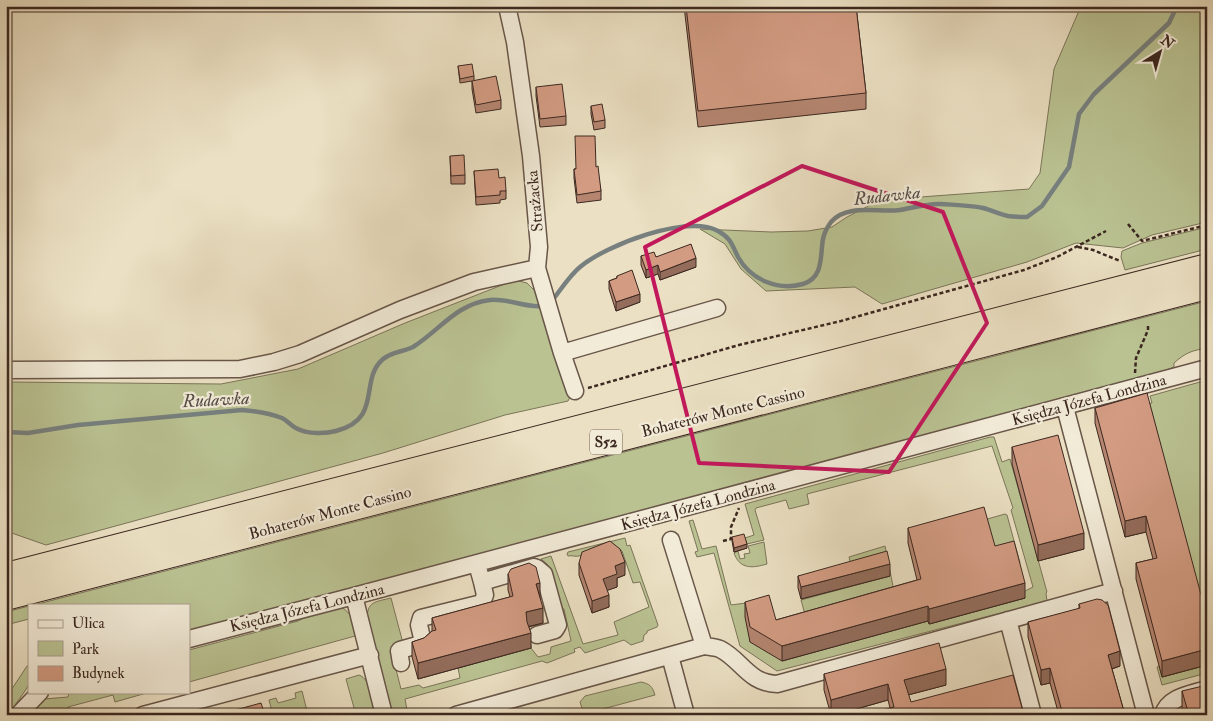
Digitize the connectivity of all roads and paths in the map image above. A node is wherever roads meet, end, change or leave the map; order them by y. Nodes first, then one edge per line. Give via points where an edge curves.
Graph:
1 (507, 6) edge
2 (1128, 224) dead end
3 (1207, 225) edge
4 (1106, 231) dead end
5 (1077, 246) junction
6 (1120, 261) dead end
7 (1207, 266) edge
8 (537, 268) junction
9 (1207, 287) edge
10 (716, 308) dead end
11 (1148, 325) dead end
12 (562, 353) junction
13 (1207, 368) edge
14 (6, 370) edge
15 (1139, 387) junction
16 (575, 391) joint
17 (1065, 407) junction
18 (671, 540) dead end
19 (477, 564) junction
20 (6, 575) edge
21 (482, 582) junction
22 (1114, 591) junction
23 (354, 596) junction
24 (6, 598) edge
25 (1008, 620) junction
26 (537, 635) dead end
27 (190, 639) edge
28 (704, 646) junction
29 (370, 655) junction
30 (670, 656) junction
31 (401, 662) dead end
32 (1207, 689) edge
33 (38, 694) edge
34 (18, 715) edge
35 (144, 715) edge
36 (384, 715) edge
37 (456, 715) edge
38 (686, 715) edge
39 (1033, 715) edge
40 (1146, 715) edge
41 (1163, 715) edge

1 - 8 street, Strażacka via 531,156 539,247
2 - 3 path via 1142,241
4 - 5 path
5 - 6 path
5 - 16 path via 1024,270
7 - 20 highway, Bohaterów Monte Cassino / S52
8 - 12 street, Strażacka
8 - 14 street via 474,282 300,354 240,369
9 - 24 highway, Bohaterów Monte Cassino / S52
10 - 12 street
11 - 15 path via 1134,366
12 - 16 street, Strażacka
13 - 15 street, Księdza Józefa Londzina
15 - 17 street, Księdza Józefa Londzina
17 - 19 street, Księdza Józefa Londzina
17 - 22 street
18 - 28 street
19 - 21 street
19 - 23 street, Księdza Józefa Londzina
21 - 26 street via 534,567 541,570 558,625 555,630
21 - 31 street via 485,595 482,602 421,618 419,625 423,642 400,650
22 - 25 street
22 - 40 street
23 - 27 street, Księdza Józefa Londzina
23 - 29 street
25 - 28 street via 777,684 757,680 728,654 718,648
25 - 39 street
28 - 30 street
29 - 35 street
29 - 36 street
30 - 37 street
30 - 38 street
32 - 41 street via 1171,701
33 - 34 street

